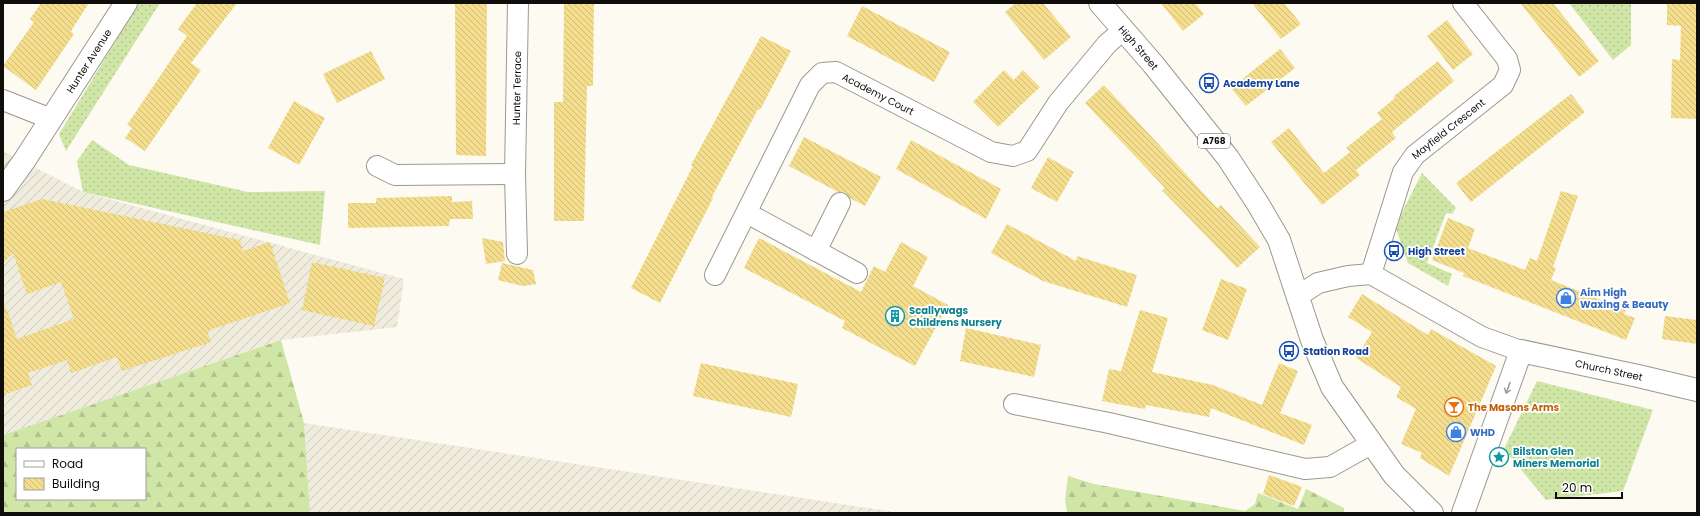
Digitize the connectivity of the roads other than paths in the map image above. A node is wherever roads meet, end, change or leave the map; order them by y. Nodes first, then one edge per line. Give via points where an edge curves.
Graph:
1 (126, 3) edge
2 (518, 3) edge
3 (1100, 3) edge
4 (1463, 3) edge
5 (1123, 30) junction
6 (3, 100) edge
7 (51, 119) junction
8 (377, 166) dead end
9 (515, 174) junction
10 (3, 190) edge
11 (840, 204) dead end
12 (746, 213) junction
13 (816, 251) junction
14 (517, 254) dead end
15 (857, 273) dead end
16 (1371, 274) junction
17 (716, 275) dead end
18 (1298, 296) junction
19 (1521, 351) junction
20 (1697, 390) edge
21 (1014, 404) dead end
22 (1371, 444) junction
23 (1432, 513) edge
24 (1463, 513) edge

1 - 7 main road, Hunter Avenue
2 - 9 street, Hunter Terrace
3 - 5 main road, High Street / A768
4 - 16 street, Mayfield Crescent via 1507,59 1510,70 1503,85 1415,155 1403,172
5 - 12 street, Academy Court via 1107,44 1058,103 1027,151 1012,156 991,152 836,72 822,73 810,85
5 - 18 main road, High Street / A768 via 1219,147 1250,191 1279,240
6 - 7 street
7 - 10 main road, Hunter Avenue
8 - 9 street via 395,175
9 - 14 street, Hunter Terrace
11 - 13 street
12 - 13 street
12 - 17 street, Academy Court
13 - 15 street
16 - 18 street via 1318,283
16 - 19 street via 1482,337
18 - 22 main road, High Street / A768 via 1312,340 1332,387
19 - 20 main road, Church Street
19 -> 24 main road
21 - 22 street via 1109,423 1305,469 1330,467
22 - 23 main road, High Street / A768 via 1394,475

